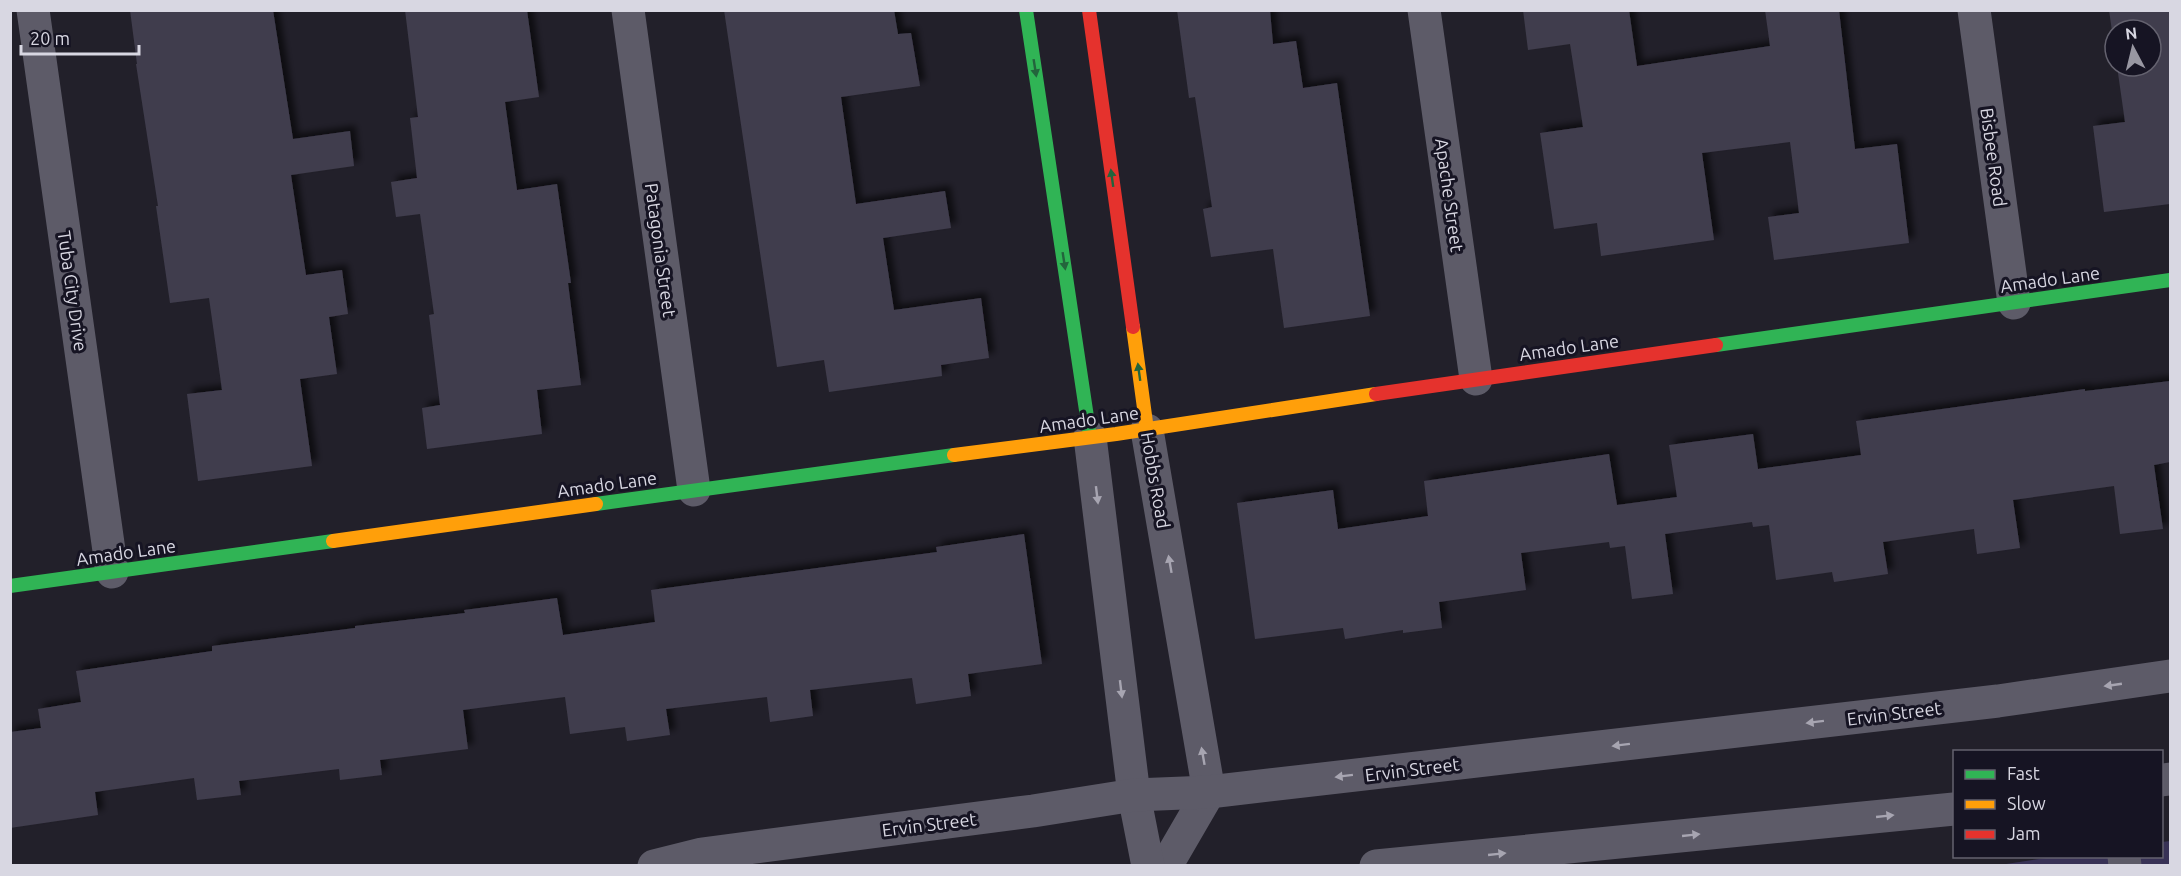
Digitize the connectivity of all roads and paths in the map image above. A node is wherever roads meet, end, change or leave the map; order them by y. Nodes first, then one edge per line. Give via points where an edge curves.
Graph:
1 (33, 10) edge
2 (628, 10) edge
3 (1026, 10) edge
4 (1089, 10) edge
5 (1424, 10) edge
6 (1974, 10) edge
7 (2170, 280) edge
8 (2014, 303) junction
9 (1476, 379) junction
10 (1147, 430) junction
11 (1090, 437) junction
12 (694, 490) junction
13 (112, 572) junction
14 (10, 586) edge
15 (2170, 676) edge
16 (1209, 792) junction
17 (1134, 795) junction
18 (1953, 809) edge
19 (654, 866) edge
20 (1148, 866) edge
21 (1166, 866) edge
22 (1376, 866) edge

1 - 13 street, Tuba City Drive
2 - 12 street, Patagonia Street
3 -> 11 street
10 -> 4 street, Hobbs Road
5 - 9 street, Apache Street
6 - 8 street, Bisbee Road
7 - 8 street, Amado Lane
8 - 9 street, Amado Lane
9 - 10 street, Amado Lane
10 - 11 street, Amado Lane
16 -> 10 street, Hobbs Road
11 - 12 street, Amado Lane
11 -> 17 street
12 - 13 street, Amado Lane
13 - 14 street, Amado Lane
15 -> 16 street, Ervin Street via 1998,701
16 - 17 street, Ervin Street
16 - 21 street
17 - 19 street, Ervin Street via 702,854
17 - 20 street
22 -> 18 street

